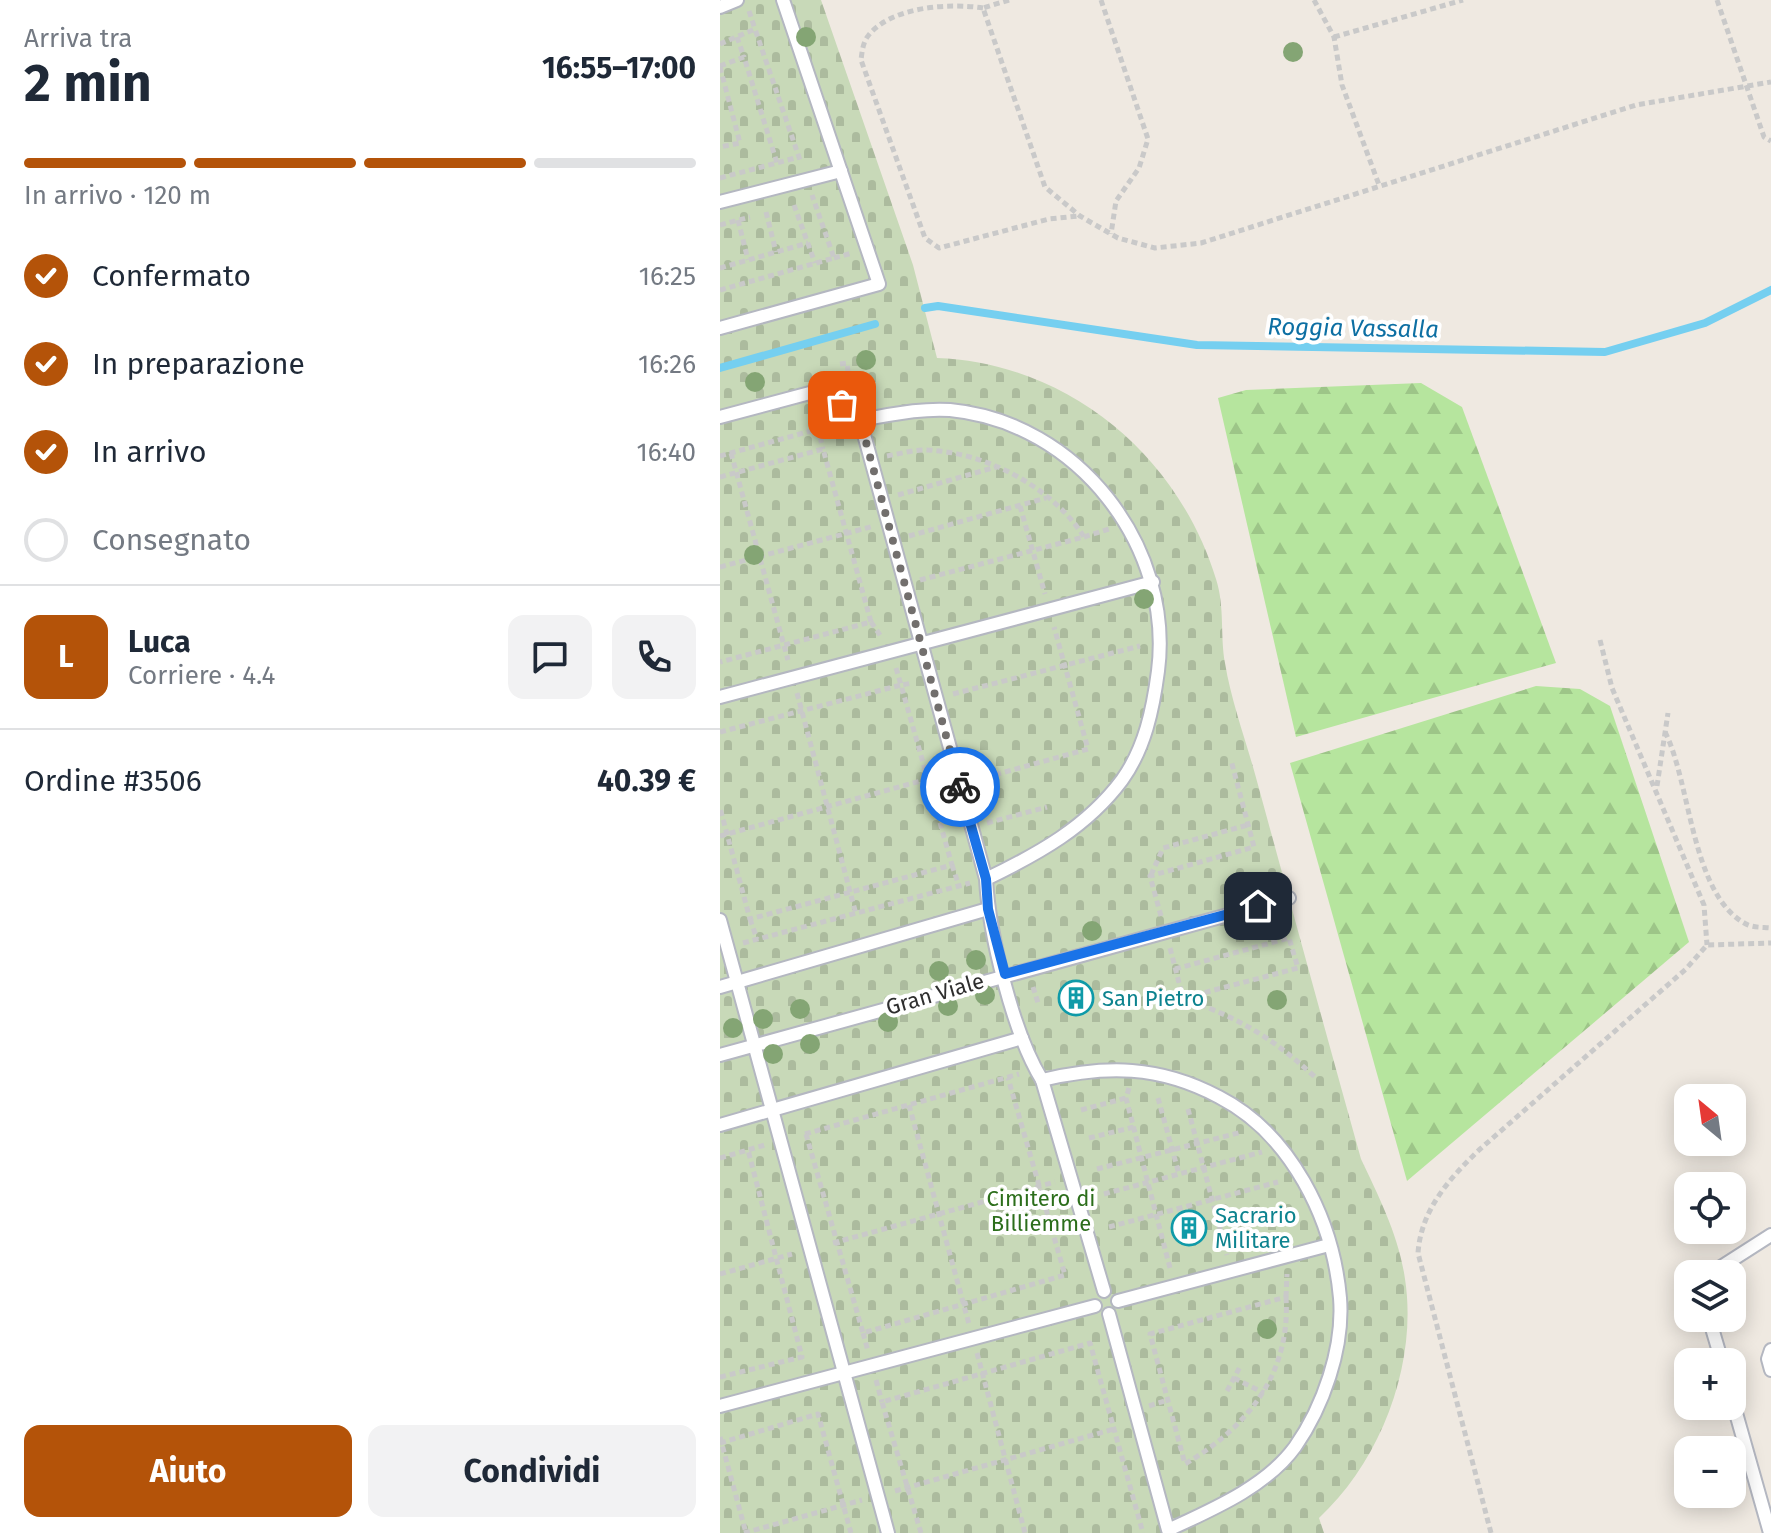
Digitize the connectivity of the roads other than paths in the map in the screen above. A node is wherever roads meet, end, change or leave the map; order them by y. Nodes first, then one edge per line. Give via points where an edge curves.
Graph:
1 (737, 0) edge
2 (783, 0) edge
3 (720, 7) edge
4 (841, 171) junction
5 (720, 202) edge
6 (720, 328) edge
7 (720, 417) edge
8 (860, 420) junction
9 (1153, 582) junction
10 (921, 642) junction
11 (720, 697) edge
12 (986, 879) junction
13 (1289, 898) dead end
14 (988, 909) junction
15 (720, 920) edge
16 (1005, 974) junction
17 (737, 983) junction
18 (720, 987) edge
19 (1022, 1038) junction
20 (754, 1046) junction
21 (720, 1055) edge
22 (1039, 1074) junction
23 (772, 1111) junction
24 (720, 1125) edge
25 (1771, 1235) edge
26 (1329, 1245) junction
27 (1732, 1260) edge
28 (1104, 1291) junction
29 (1118, 1301) junction
30 (1095, 1306) junction
31 (1109, 1314) junction
32 (1771, 1350) edge
33 (1771, 1370) edge
34 (844, 1373) junction
35 (720, 1406) edge
36 (1738, 1420) edge
37 (1164, 1532) edge
38 (888, 1533) edge
39 (1770, 1533) edge

1 - 3 lane
2 - 4 lane
4 - 5 lane
4 - 6 lane via 879,284
7 - 8 lane via 836,386 847,424
8 - 9 lane via 951,410 1036,437 1092,479 1116,506
8 - 10 lane
9 - 10 lane
9 - 12 lane via 1160,641 1153,707 1136,756 1100,805 1061,840
10 - 11 lane
10 - 12 lane
12 - 14 lane
13 - 16 lane, Gran Viale
14 - 16 lane
14 - 17 lane
15 - 17 lane
16 - 19 lane
16 - 20 lane, Gran Viale
17 - 18 lane
17 - 20 lane
19 - 22 lane
19 - 23 lane
20 - 21 lane, Gran Viale
20 - 23 lane
22 - 26 lane via 1133,1071 1185,1082 1221,1098 1291,1160 1315,1201
22 - 28 lane
23 - 24 lane
23 - 34 lane
25 - 27 lane
26 - 29 lane
26 - 37 lane via 1340,1299 1337,1349 1318,1407 1293,1449 1257,1481
28 - 29 lane
28 - 30 lane via 1095,1298
29 - 31 lane
30 - 31 lane via 1099,1313
30 - 34 lane
31 - 37 lane
32 - 33 lane
34 - 35 lane
34 - 38 lane
36 - 39 lane

